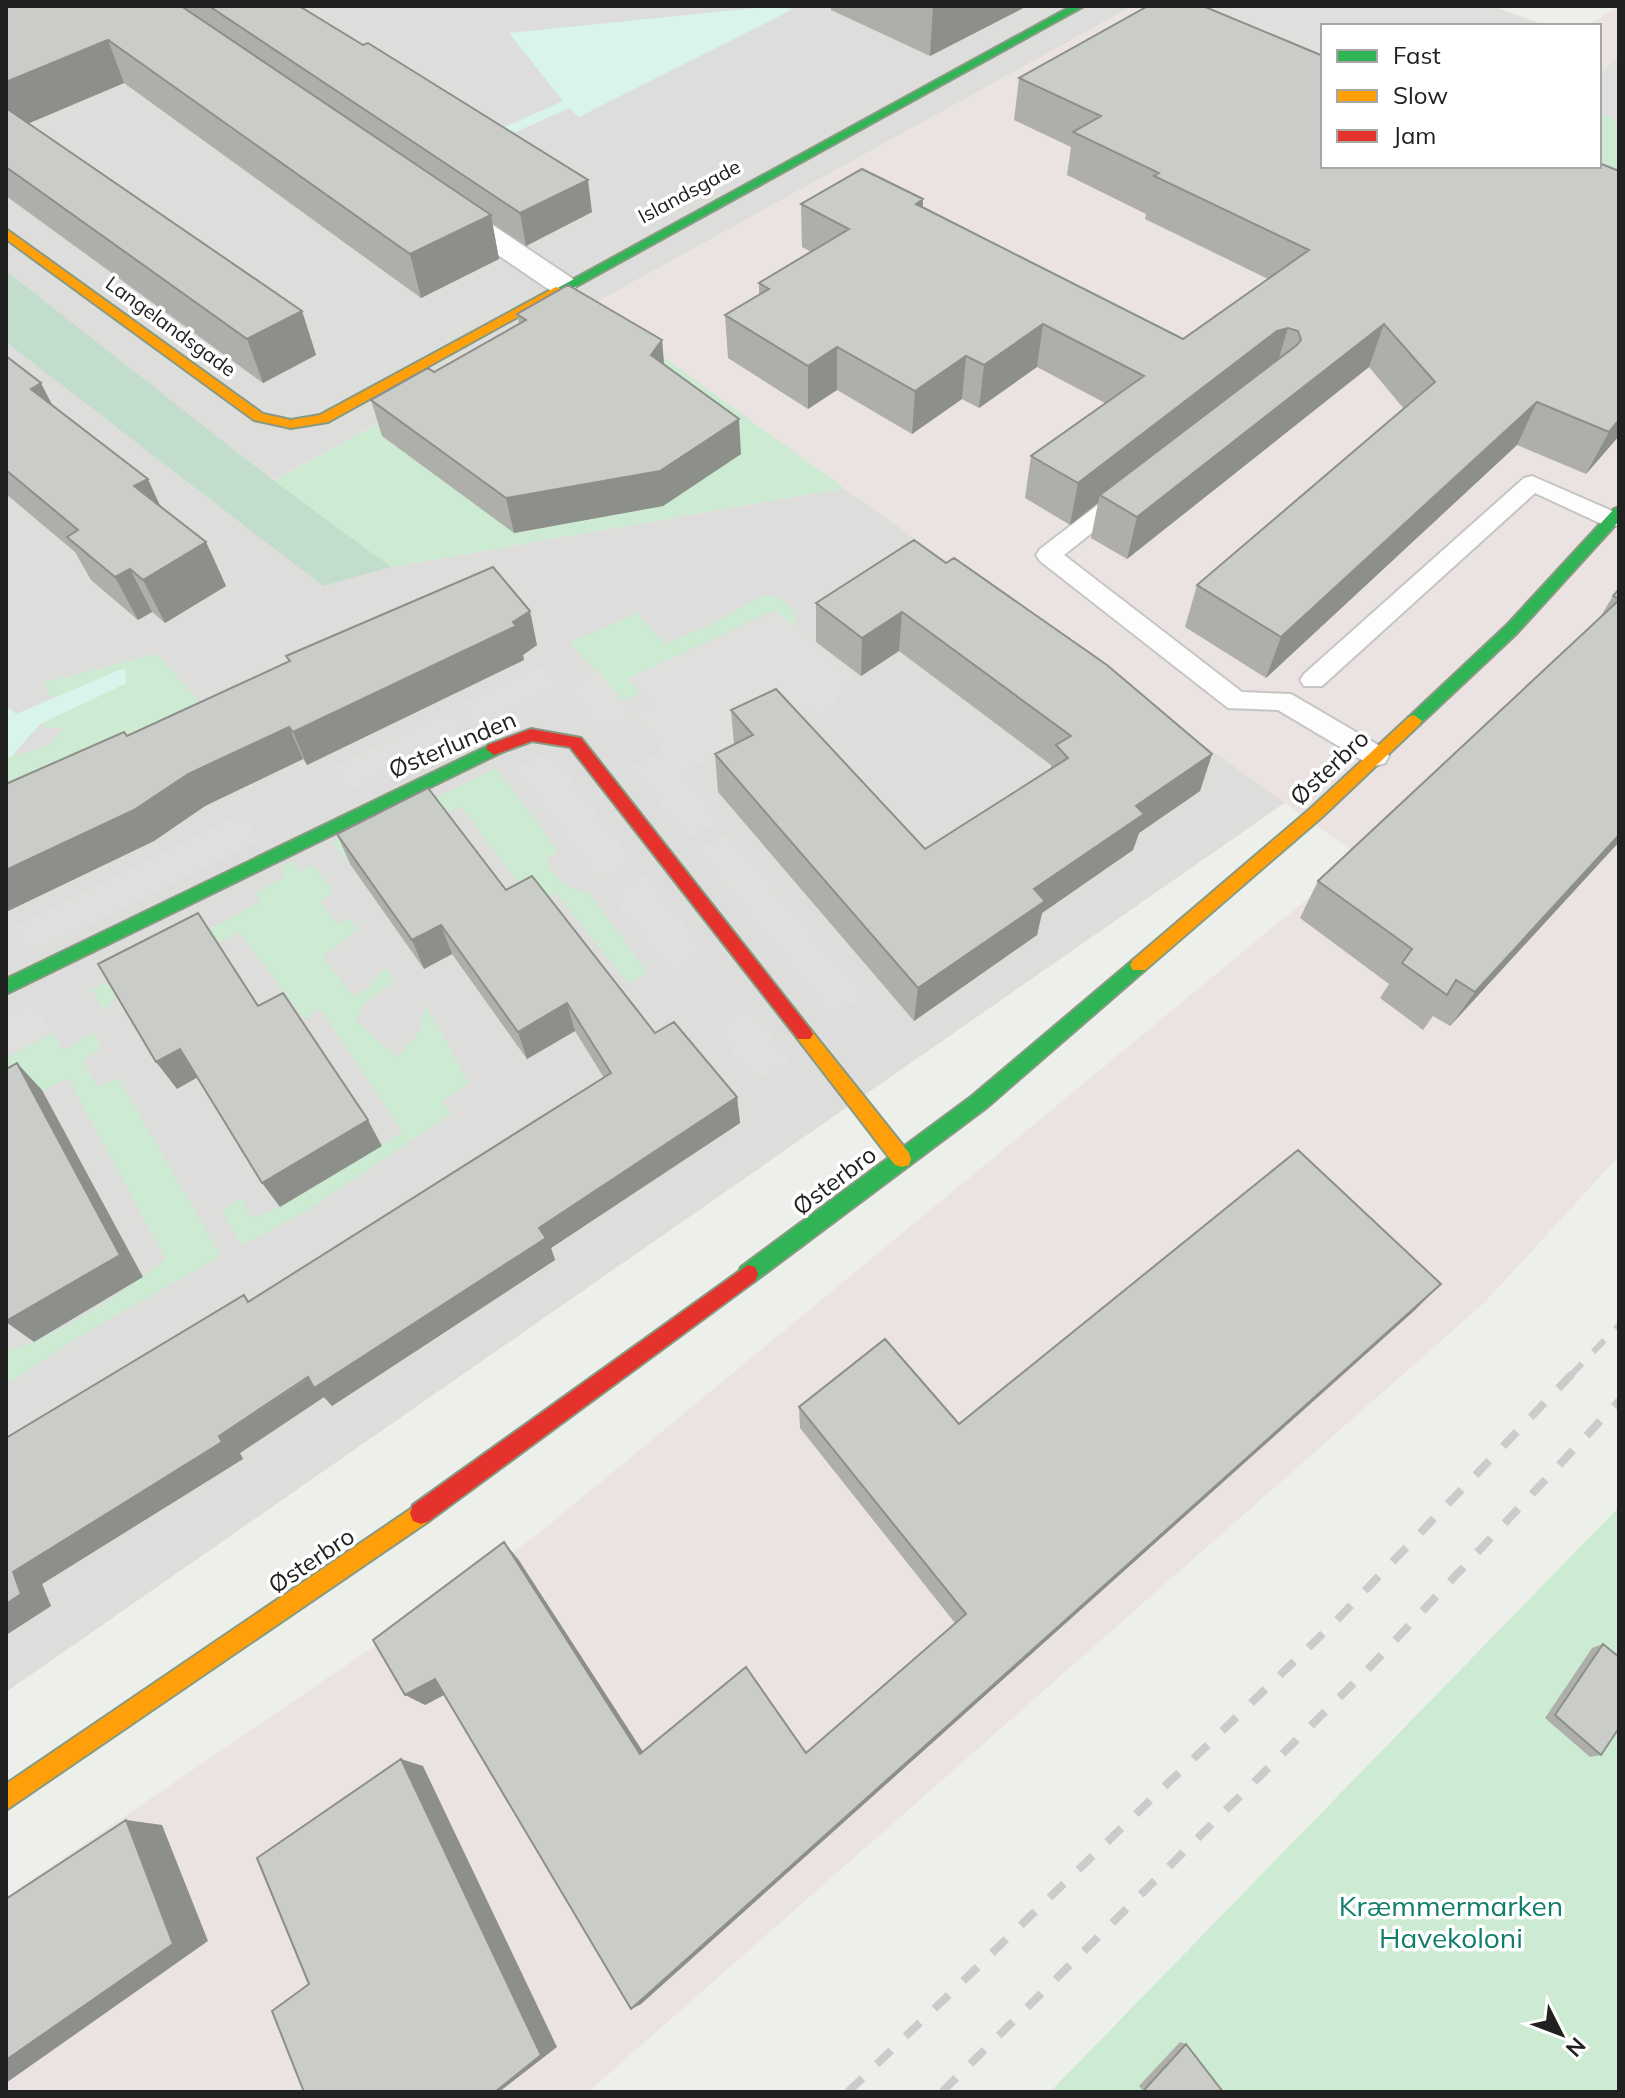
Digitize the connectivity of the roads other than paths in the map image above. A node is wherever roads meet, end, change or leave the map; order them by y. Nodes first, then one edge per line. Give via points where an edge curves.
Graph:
1 (1079, 6) edge
2 (424, 191) edge
3 (6, 233) edge
4 (562, 285) junction
5 (323, 419) joint
6 (1148, 477) edge
7 (1615, 516) edge
8 (1313, 680) dead end
9 (1376, 756) junction
10 (6, 987) edge
11 (902, 1159) junction
12 (6, 1798) edge

1 - 4 street, Islandsgade
2 - 4 street
3 - 5 street, Langelandsgade via 259,417 291,424
4 - 5 street, Islandsgade
6 - 9 lane via 1048,555 1237,701 1282,701
7 - 8 lane via 1532,483
7 - 9 street, Østerbro via 1512,629
9 - 11 street, Østerbro via 979,1102
10 - 11 street, Østerlunden via 485,752 531,735 575,742
11 - 12 street, Østerbro via 463,1485

